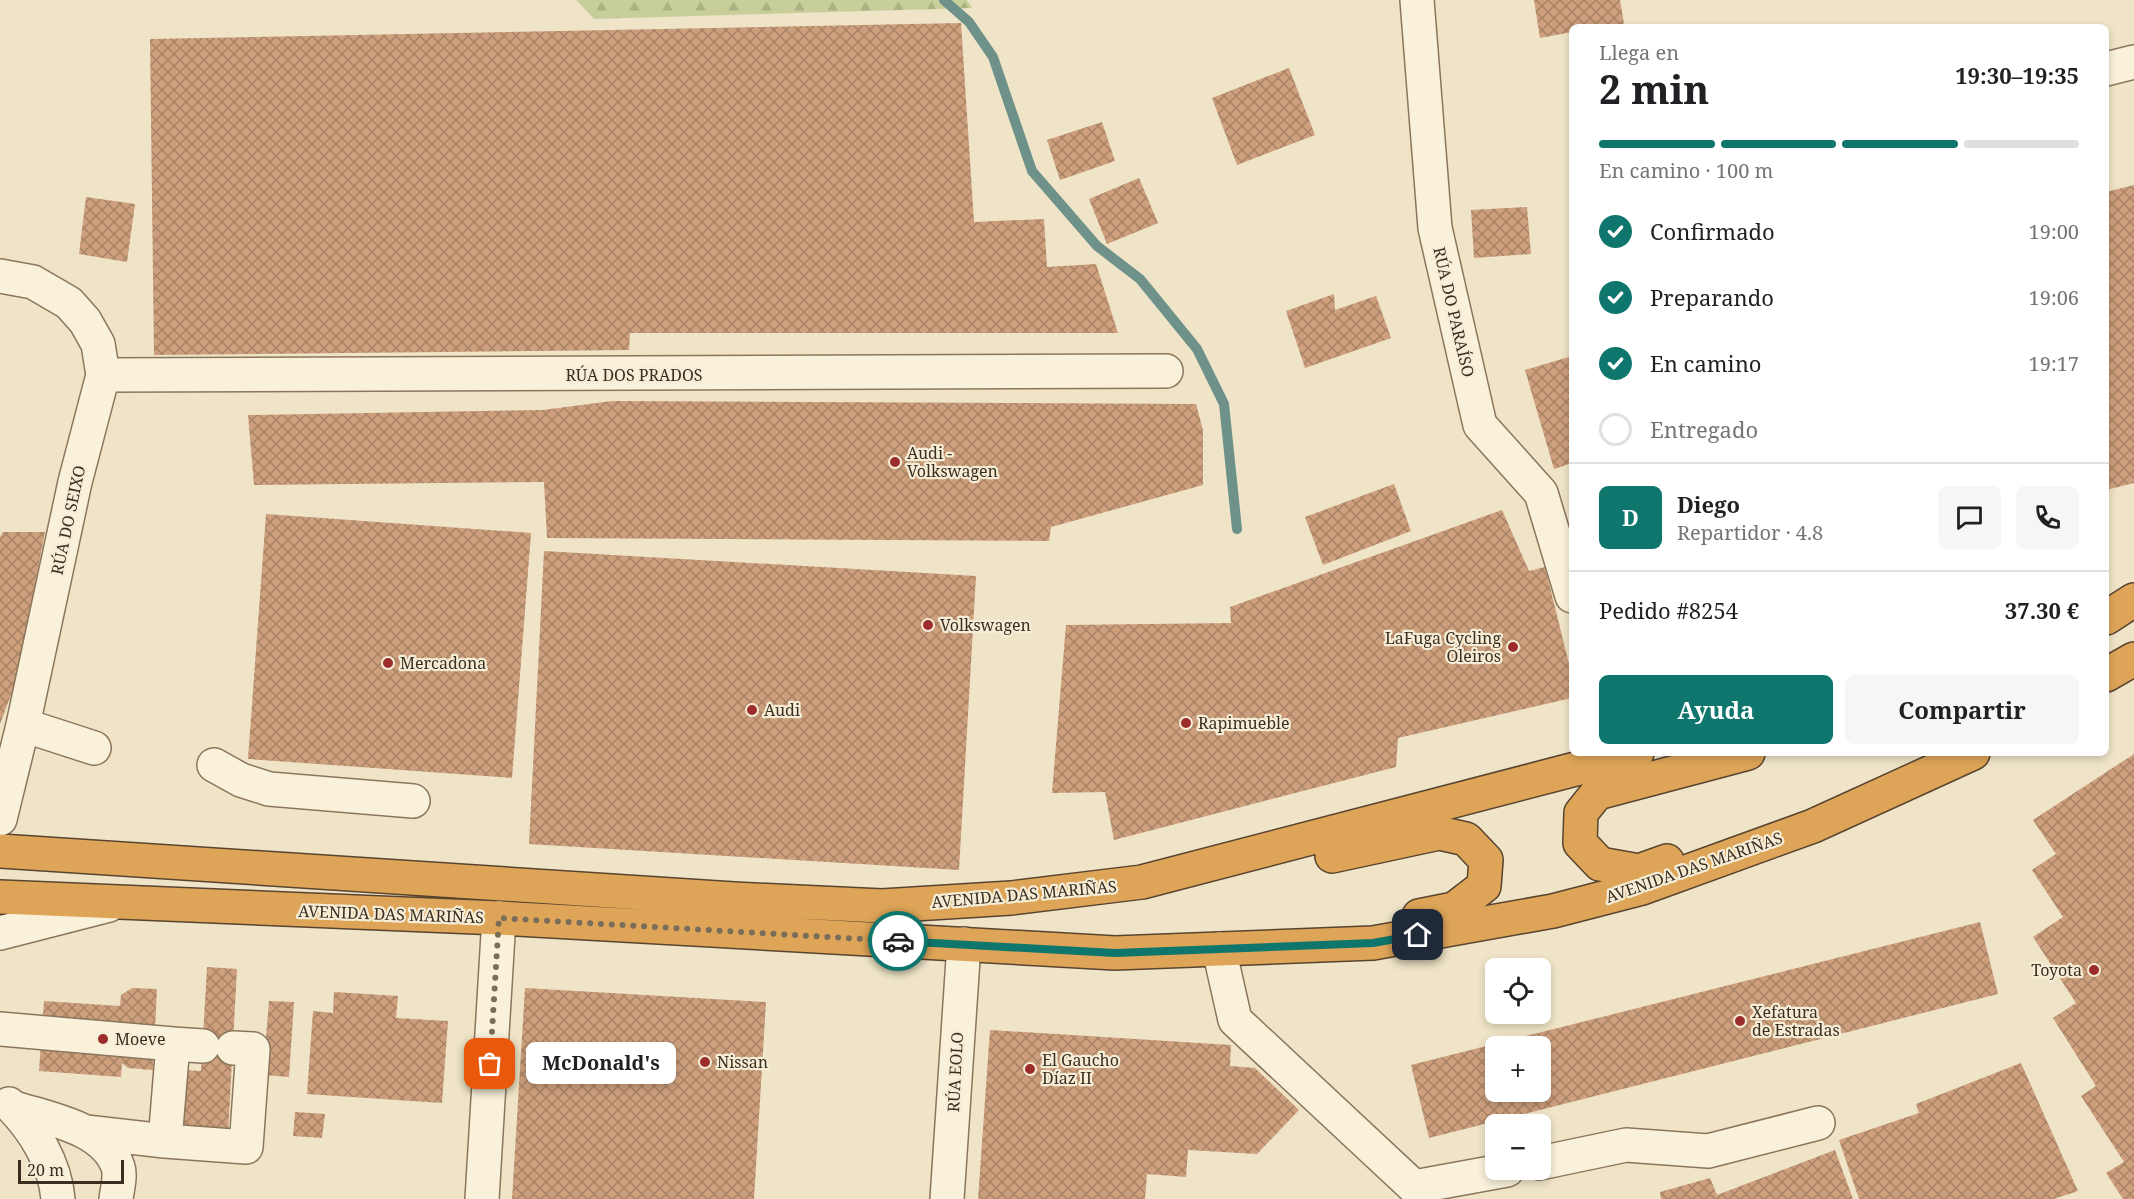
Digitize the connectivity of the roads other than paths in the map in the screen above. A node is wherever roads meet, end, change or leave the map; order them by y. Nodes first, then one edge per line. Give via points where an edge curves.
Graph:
1 (1417, 0) edge
2 (2134, 62) edge
3 (2109, 68) edge
4 (0, 276) edge
5 (1166, 371) dead end
6 (103, 375) junction
7 (1569, 586) edge
8 (2134, 600) edge
9 (2109, 616) edge
10 (2134, 658) edge
11 (2109, 673) edge
12 (24, 725) junction
13 (94, 748) dead end
14 (1618, 756) edge
15 (1737, 756) edge
16 (1966, 756) edge
17 (214, 765) dead end
18 (413, 801) dead end
19 (0, 819) edge
20 (1813, 826) junction
21 (0, 851) edge
22 (1142, 882) junction
23 (0, 897) edge
24 (122, 902) junction
25 (499, 918) junction
26 (0, 933) edge
27 (964, 944) junction
28 (1289, 947) junction
29 (1219, 949) junction
30 (0, 1029) edge
31 (203, 1046) junction
32 (6, 1101) edge
33 (1818, 1123) dead end
34 (86, 1132) junction
35 (165, 1140) junction
36 (1551, 1161) edge
37 (1485, 1174) edge
38 (58, 1199) edge
39 (116, 1199) edge
40 (482, 1199) edge
41 (947, 1199) edge

1 - 7 street, RÚA DO PARAÍSO via 1435,228 1480,424 1540,493
2 - 3 street
4 - 6 street, RÚA DO SEIXO via 33,282 69,303 98,344
5 - 6 street, RÚA DOS PRADOS
6 - 12 street, RÚA DO SEIXO via 75,482
8 - 9 highway
10 - 11 highway
12 - 13 street
12 - 19 street, RÚA DO SEIXO
14 - 22 highway, AVENIDA DAS MARIÑAS
15 - 20 highway via 1597,793 1581,813 1580,843 1600,864 1639,871 1734,838
16 - 20 highway, AVENIDA DAS MARIÑAS
17 - 18 street via 269,789
20 - 28 highway, AVENIDA DAS MARIÑAS via 1642,888 1552,911 1373,943
21 - 22 highway, AVENIDA DAS MARIÑAS via 882,906 1011,898
22 - 28 highway via 1272,870 1439,833 1466,839 1486,860 1484,886 1454,909
23 - 24 highway, AVENIDA DAS MARIÑAS
24 - 25 highway, AVENIDA DAS MARIÑAS
24 - 26 street
25 - 27 highway, AVENIDA DAS MARIÑAS
25 - 40 street
27 - 29 highway, AVENIDA DAS MARIÑAS via 1115,953
27 - 41 street, RÚA EOLO
28 - 29 highway, AVENIDA DAS MARIÑAS
29 - 37 street via 1235,1020 1414,1187
30 - 31 street
31 - 35 street
31 - 35 street via 253,1049 246,1147
32 - 34 street
32 - 38 street via 45,1152 56,1180
33 - 36 street via 1708,1151 1626,1145
34 - 35 street
34 - 39 street via 109,1150 118,1168

